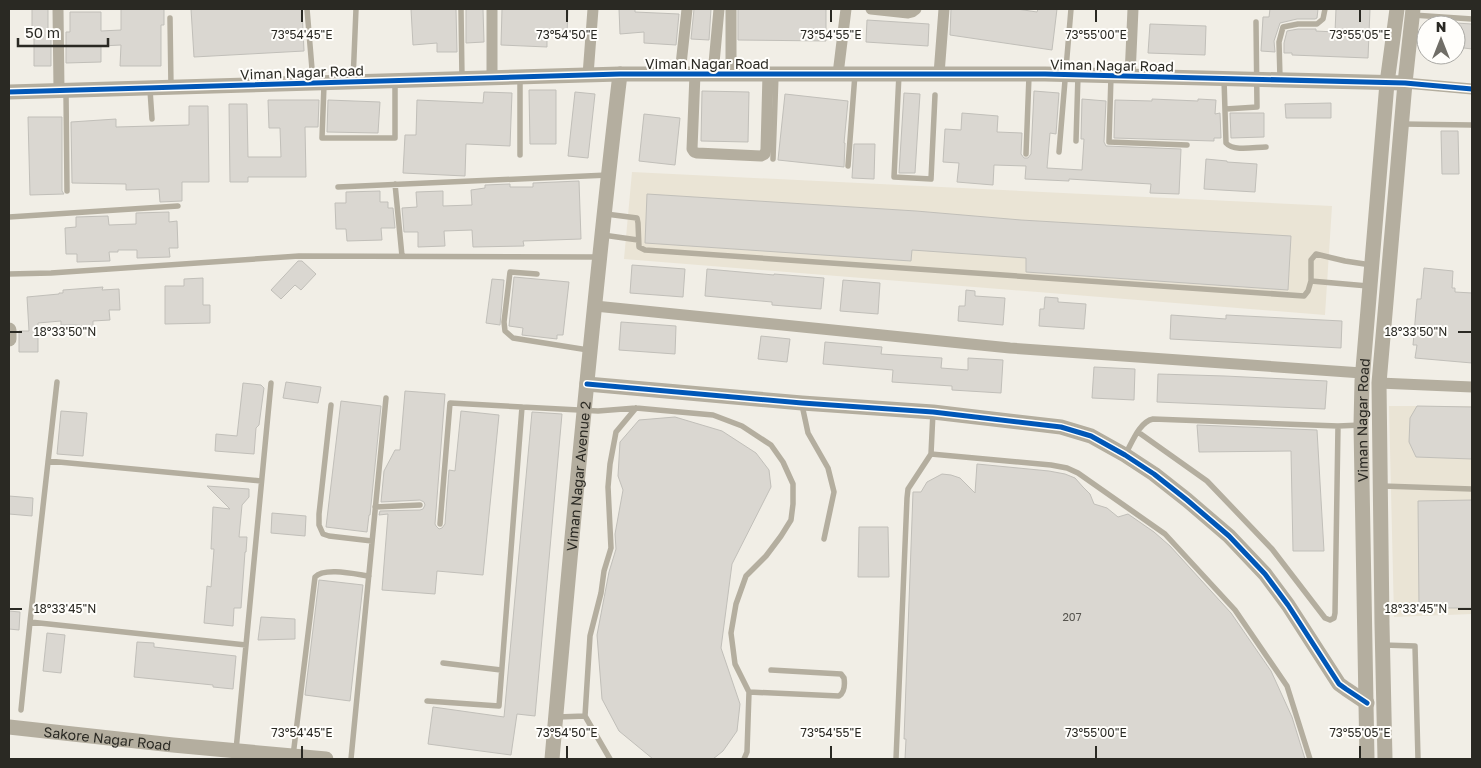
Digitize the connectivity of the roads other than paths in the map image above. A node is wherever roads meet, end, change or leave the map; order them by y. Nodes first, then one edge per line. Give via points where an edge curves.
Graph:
1 (58, 9) edge
2 (307, 9) edge
3 (356, 9) edge
4 (461, 9) edge
5 (492, 9) edge
6 (593, 9) edge
7 (687, 9) edge
8 (719, 9) edge
9 (731, 9) edge
10 (846, 9) edge
11 (872, 9) edge
12 (916, 9) edge
13 (944, 9) edge
14 (1071, 9) edge
15 (1133, 9) edge
16 (1325, 9) edge
17 (1397, 9) edge
18 (1413, 12) edge
19 (170, 18) dead end
20 (1472, 19) edge
21 (1256, 22) dead end
22 (620, 74) junction
23 (688, 74) junction
24 (713, 74) junction
25 (731, 74) junction
26 (772, 74) junction
27 (838, 74) junction
28 (855, 74) junction
29 (899, 74) junction
30 (940, 74) junction
31 (1029, 74) junction
32 (588, 75) junction
33 (1071, 75) junction
34 (520, 76) junction
35 (1111, 76) junction
36 (1130, 76) junction
37 (492, 77) junction
38 (462, 78) junction
39 (1224, 79) junction
40 (1256, 79) junction
41 (395, 80) junction
42 (1280, 80) junction
43 (353, 81) junction
44 (319, 82) junction
45 (1387, 83) junction
46 (1405, 83) junction
47 (171, 87) junction
48 (149, 88) junction
49 (1472, 89) edge
50 (63, 90) junction
51 (9, 92) edge
52 (935, 95) dead end
53 (1226, 109) junction
54 (152, 119) dead end
55 (1402, 124) junction
56 (1472, 125) edge
57 (1076, 141) dead end
58 (1187, 145) dead end
59 (1266, 147) dead end
60 (1058, 152) dead end
61 (1026, 154) dead end
62 (520, 155) dead end
63 (773, 159) dead end
64 (848, 166) dead end
65 (608, 176) junction
66 (395, 184) junction
67 (338, 187) dead end
68 (67, 191) dead end
69 (178, 206) dead end
70 (604, 214) junction
71 (9, 217) edge
72 (602, 235) junction
73 (638, 240) junction
74 (402, 256) junction
75 (599, 257) junction
76 (1371, 265) junction
77 (9, 274) edge
78 (537, 274) dead end
79 (1311, 281) junction
80 (1369, 286) junction
81 (595, 306) junction
82 (9, 330) edge
83 (9, 339) edge
84 (590, 350) junction
85 (1362, 373) junction
86 (57, 382) dead end
87 (271, 383) dead end
88 (1379, 383) junction
89 (587, 384) junction
90 (1472, 387) edge
91 (386, 398) dead end
92 (802, 403) junction
93 (331, 404) dead end
94 (522, 407) junction
95 (636, 408) junction
96 (584, 410) junction
97 (933, 412) junction
98 (1360, 425) junction
99 (1338, 426) junction
100 (1138, 432) junction
101 (931, 454) junction
102 (1125, 455) junction
103 (48, 461) junction
104 (261, 481) junction
105 (1379, 486) junction
106 (1472, 489) edge
107 (420, 505) dead end
108 (375, 506) junction
109 (440, 524) dead end
110 (824, 539) dead end
111 (372, 541) junction
112 (368, 576) junction
113 (30, 622) junction
114 (246, 645) junction
115 (1382, 645) junction
116 (443, 663) dead end
117 (502, 670) junction
118 (771, 670) dead end
119 (749, 692) junction
120 (427, 701) dead end
121 (1367, 703) junction
122 (21, 710) dead end
123 (586, 716) junction
124 (556, 717) junction
125 (9, 727) edge
126 (236, 750) junction
127 (172, 752) edge
128 (293, 756) junction
129 (326, 759) edge
130 (351, 759) edge
131 (552, 759) edge
132 (610, 759) edge
133 (744, 759) edge
134 (896, 759) edge
135 (1310, 759) edge
136 (1367, 759) edge
137 (1385, 759) edge
138 (1418, 759) edge

1 - 50 street
2 - 44 lane
3 - 43 lane
4 - 38 lane
5 - 37 street
6 - 32 street
7 - 23 street
8 - 24 street
9 - 25 street
10 - 27 street
11 - 12 street via 908,13
13 - 30 street
14 - 33 lane
15 - 36 street
16 - 42 lane via 1323,18 1316,24 1283,27 1279,42
17 - 45 street, Viman Nagar Road
18 - 20 lane
18 - 46 street, Viman Nagar Road
19 - 47 lane
21 - 40 lane
22 - 23 street, Viman Nagar Road
22 - 32 street, Viman Nagar Road
22 - 65 street, Viman Nagar Avenue 2
23 - 24 street, Viman Nagar Road
23 - 26 street via 694,152 761,156 766,149
24 - 25 street, Viman Nagar Road
25 - 26 street, Viman Nagar Road
26 - 27 street, Viman Nagar Road
26 - 63 lane
27 - 28 street, Viman Nagar Road
28 - 29 street, Viman Nagar Road
28 - 64 lane
29 - 30 street, Viman Nagar Road
29 - 52 lane via 894,177 931,179
30 - 31 street, Viman Nagar Road
31 - 33 street, Viman Nagar Road
31 - 61 lane
32 - 34 street, Viman Nagar Road
33 - 35 street, Viman Nagar Road
33 - 57 lane
33 - 60 lane
34 - 37 street, Viman Nagar Road
34 - 62 lane
35 - 36 street, Viman Nagar Road
35 - 58 lane via 1109,142
36 - 39 street, Viman Nagar Road
37 - 38 street, Viman Nagar Road
38 - 41 street, Viman Nagar Road
39 - 40 street, Viman Nagar Road
39 - 53 lane
40 - 42 street, Viman Nagar Road
40 - 53 lane via 1257,107
41 - 43 street, Viman Nagar Road
41 - 44 lane via 395,138 322,138
42 - 45 street, Viman Nagar Road
43 - 44 street, Viman Nagar Road
44 - 47 street, Viman Nagar Road
45 - 46 street, Viman Nagar Road
45 - 76 street, Viman Nagar Road
46 - 49 street
46 - 55 street, Viman Nagar Road
47 - 48 street, Viman Nagar Road
48 - 50 street, Viman Nagar Road
48 - 54 lane
50 - 51 street, Viman Nagar Road
50 - 68 lane
53 - 59 lane via 1226,142 1229,146
55 - 56 lane
55 - 88 street, Viman Nagar Road
65 - 66 lane
65 - 70 street, Viman Nagar Avenue 2
66 - 67 lane
66 - 74 lane
69 - 71 lane
70 - 72 street, Viman Nagar Avenue 2
70 - 73 lane via 637,218
72 - 73 lane
72 - 75 street, Viman Nagar Avenue 2
73 - 79 lane via 639,247 646,250 1304,296
74 - 75 lane
74 - 77 lane via 299,256
75 - 81 street, Viman Nagar Avenue 2
76 - 79 lane via 1316,254 1311,260
76 - 80 street, Viman Nagar Road
78 - 84 lane via 510,272 505,331 514,338
79 - 80 lane
80 - 85 street, Viman Nagar Road
81 - 84 street, Viman Nagar Avenue 2
81 - 85 street via 1010,348
82 - 83 street
84 - 89 street, Viman Nagar Avenue 2
85 - 98 street, Viman Nagar Road
86 - 103 lane
87 - 104 lane
88 - 90 street
88 - 105 street, Viman Nagar Road
89 - 92 street
89 - 96 street, Viman Nagar Avenue 2
91 - 108 lane
92 - 97 street
92 - 110 lane via 808,433 828,468 834,492
93 - 111 lane via 319,525 323,534 329,536
94 - 96 lane
94 - 109 lane via 450,403
94 - 117 lane
95 - 96 lane
95 - 119 lane via 713,415 742,426 771,445 793,484 791,520 766,556 746,576 736,604 731,632 735,664
95 - 123 lane via 616,432 610,464 611,548 590,636
96 - 124 street, Viman Nagar Avenue 2
97 - 101 lane
97 - 102 street via 1061,428 1090,436
98 - 99 lane
98 - 121 street, Viman Nagar Road
99 - 100 lane via 1153,419 1144,423
99 - 100 lane via 1335,613 1330,620 1325,618 1272,549 1207,481
100 - 102 lane
101 - 134 lane via 908,489
101 - 135 lane via 1066,468 1165,534 1235,610 1287,686
102 - 121 street via 1154,474 1229,536 1265,574 1339,684
103 - 104 lane
103 - 113 lane
104 - 114 lane
105 - 106 lane
105 - 115 street, Viman Nagar Road
107 - 108 lane
108 - 111 lane
111 - 112 lane
112 - 128 lane via 327,572 315,577
112 - 130 lane
113 - 114 lane
113 - 122 lane
114 - 126 lane
115 - 137 street, Viman Nagar Road
115 - 138 lane via 1415,646
116 - 117 lane
117 - 120 lane via 499,706
118 - 119 lane via 841,674 844,689 839,696
119 - 133 lane
121 - 136 street, Viman Nagar Road
123 - 124 lane
123 - 132 lane
124 - 131 street, Viman Nagar Avenue 2
125 - 127 street, Sakore Nagar Road
126 - 127 street, Sakore Nagar Road
126 - 128 street, Sakore Nagar Road
128 - 129 street, Sakore Nagar Road

